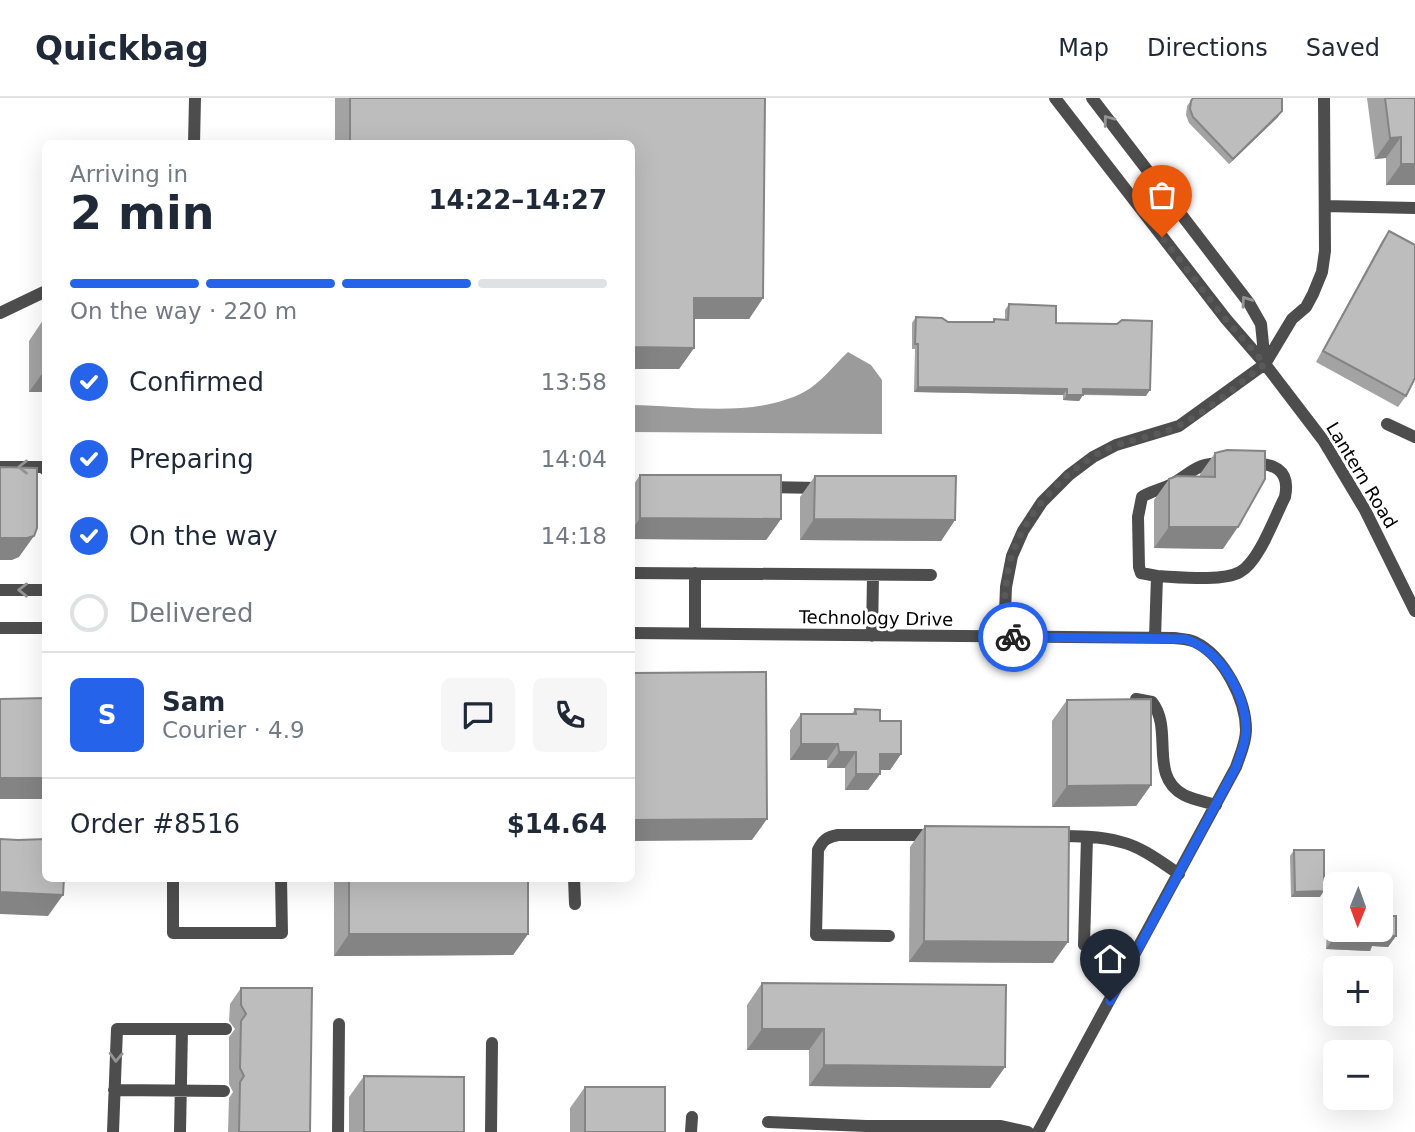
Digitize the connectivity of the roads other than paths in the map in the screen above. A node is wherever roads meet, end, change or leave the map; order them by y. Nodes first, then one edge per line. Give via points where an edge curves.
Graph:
1 (195, 98) edge
2 (1055, 98) edge
3 (1092, 98) edge
4 (1324, 98) edge
5 (194, 140) edge
6 (1325, 206) junction
7 (1415, 208) edge
8 (42, 293) edge
9 (0, 313) edge
10 (1265, 364) junction
11 (1387, 424) dead end
12 (1415, 437) edge
13 (0, 467) edge
14 (42, 467) edge
15 (757, 487) edge
16 (827, 488) edge
17 (635, 573) edge
18 (695, 573) junction
19 (873, 575) junction
20 (931, 575) dead end
21 (1157, 576) junction
22 (0, 590) edge
23 (42, 590) edge
24 (1415, 611) edge
25 (0, 628) edge
26 (42, 628) edge
27 (635, 633) edge
28 (695, 634) junction
29 (872, 636) junction
30 (1004, 637) junction
31 (1158, 638) junction
32 (1128, 700) edge
33 (1216, 805) junction
34 (950, 835) edge
35 (1044, 836) edge
36 (1087, 837) junction
37 (1179, 874) junction
38 (173, 882) edge
39 (281, 882) edge
40 (575, 882) edge
41 (575, 904) dead end
42 (890, 936) dead end
43 (1084, 945) dead end
44 (339, 1024) dead end
45 (182, 1029) junction
46 (226, 1030) dead end
47 (492, 1043) dead end
48 (114, 1090) junction
49 (181, 1090) junction
50 (224, 1091) dead end
51 (692, 1118) dead end
52 (768, 1122) dead end
53 (113, 1132) edge
54 (180, 1132) edge
55 (338, 1132) edge
56 (491, 1132) edge
57 (691, 1132) edge
58 (1028, 1132) edge
59 (1038, 1132) edge

1 - 5 street
2 - 10 street, Lantern Road
10 -> 3 street via 1261,324 1249,303
4 - 6 street
6 - 7 street
6 - 10 street via 1325,251 1317,287
8 - 9 street
10 - 24 street, Lantern Road via 1336,460
10 - 30 street via 1179,426 1103,451 1055,488 1023,531 1012,556
11 - 12 street
14 -> 13 street
15 - 16 street
17 - 18 street
18 - 19 street
18 - 28 street
19 - 20 street
19 - 29 street
21 - 21 street via 1239,573 1251,563 1285,497 1284,475 1265,463 1208,463 1142,497 1139,567 1141,573
21 - 31 street
23 -> 22 street
25 - 26 street
27 - 28 street, Technology Drive
28 - 29 street, Technology Drive
29 - 30 street, Technology Drive
30 - 31 street, Technology Drive
31 - 33 street, Technology Drive via 1196,643 1227,672 1241,702 1245,741
32 - 33 street via 1152,702 1160,712 1163,768 1171,784 1184,795
33 - 37 street, Technology Drive
34 - 42 street via 838,835 822,841 816,935
35 - 36 street
36 - 37 street via 1121,842
36 - 43 street
37 - 59 street, Technology Drive
38 - 39 street via 173,933 282,933
40 - 41 street
44 - 55 street
45 - 46 street
45 -> 48 street via 117,1029
45 - 49 street
47 - 56 street
48 - 49 street
48 - 53 street
49 - 50 street
49 - 54 street
51 - 57 street
52 - 58 street via 1001,1126

